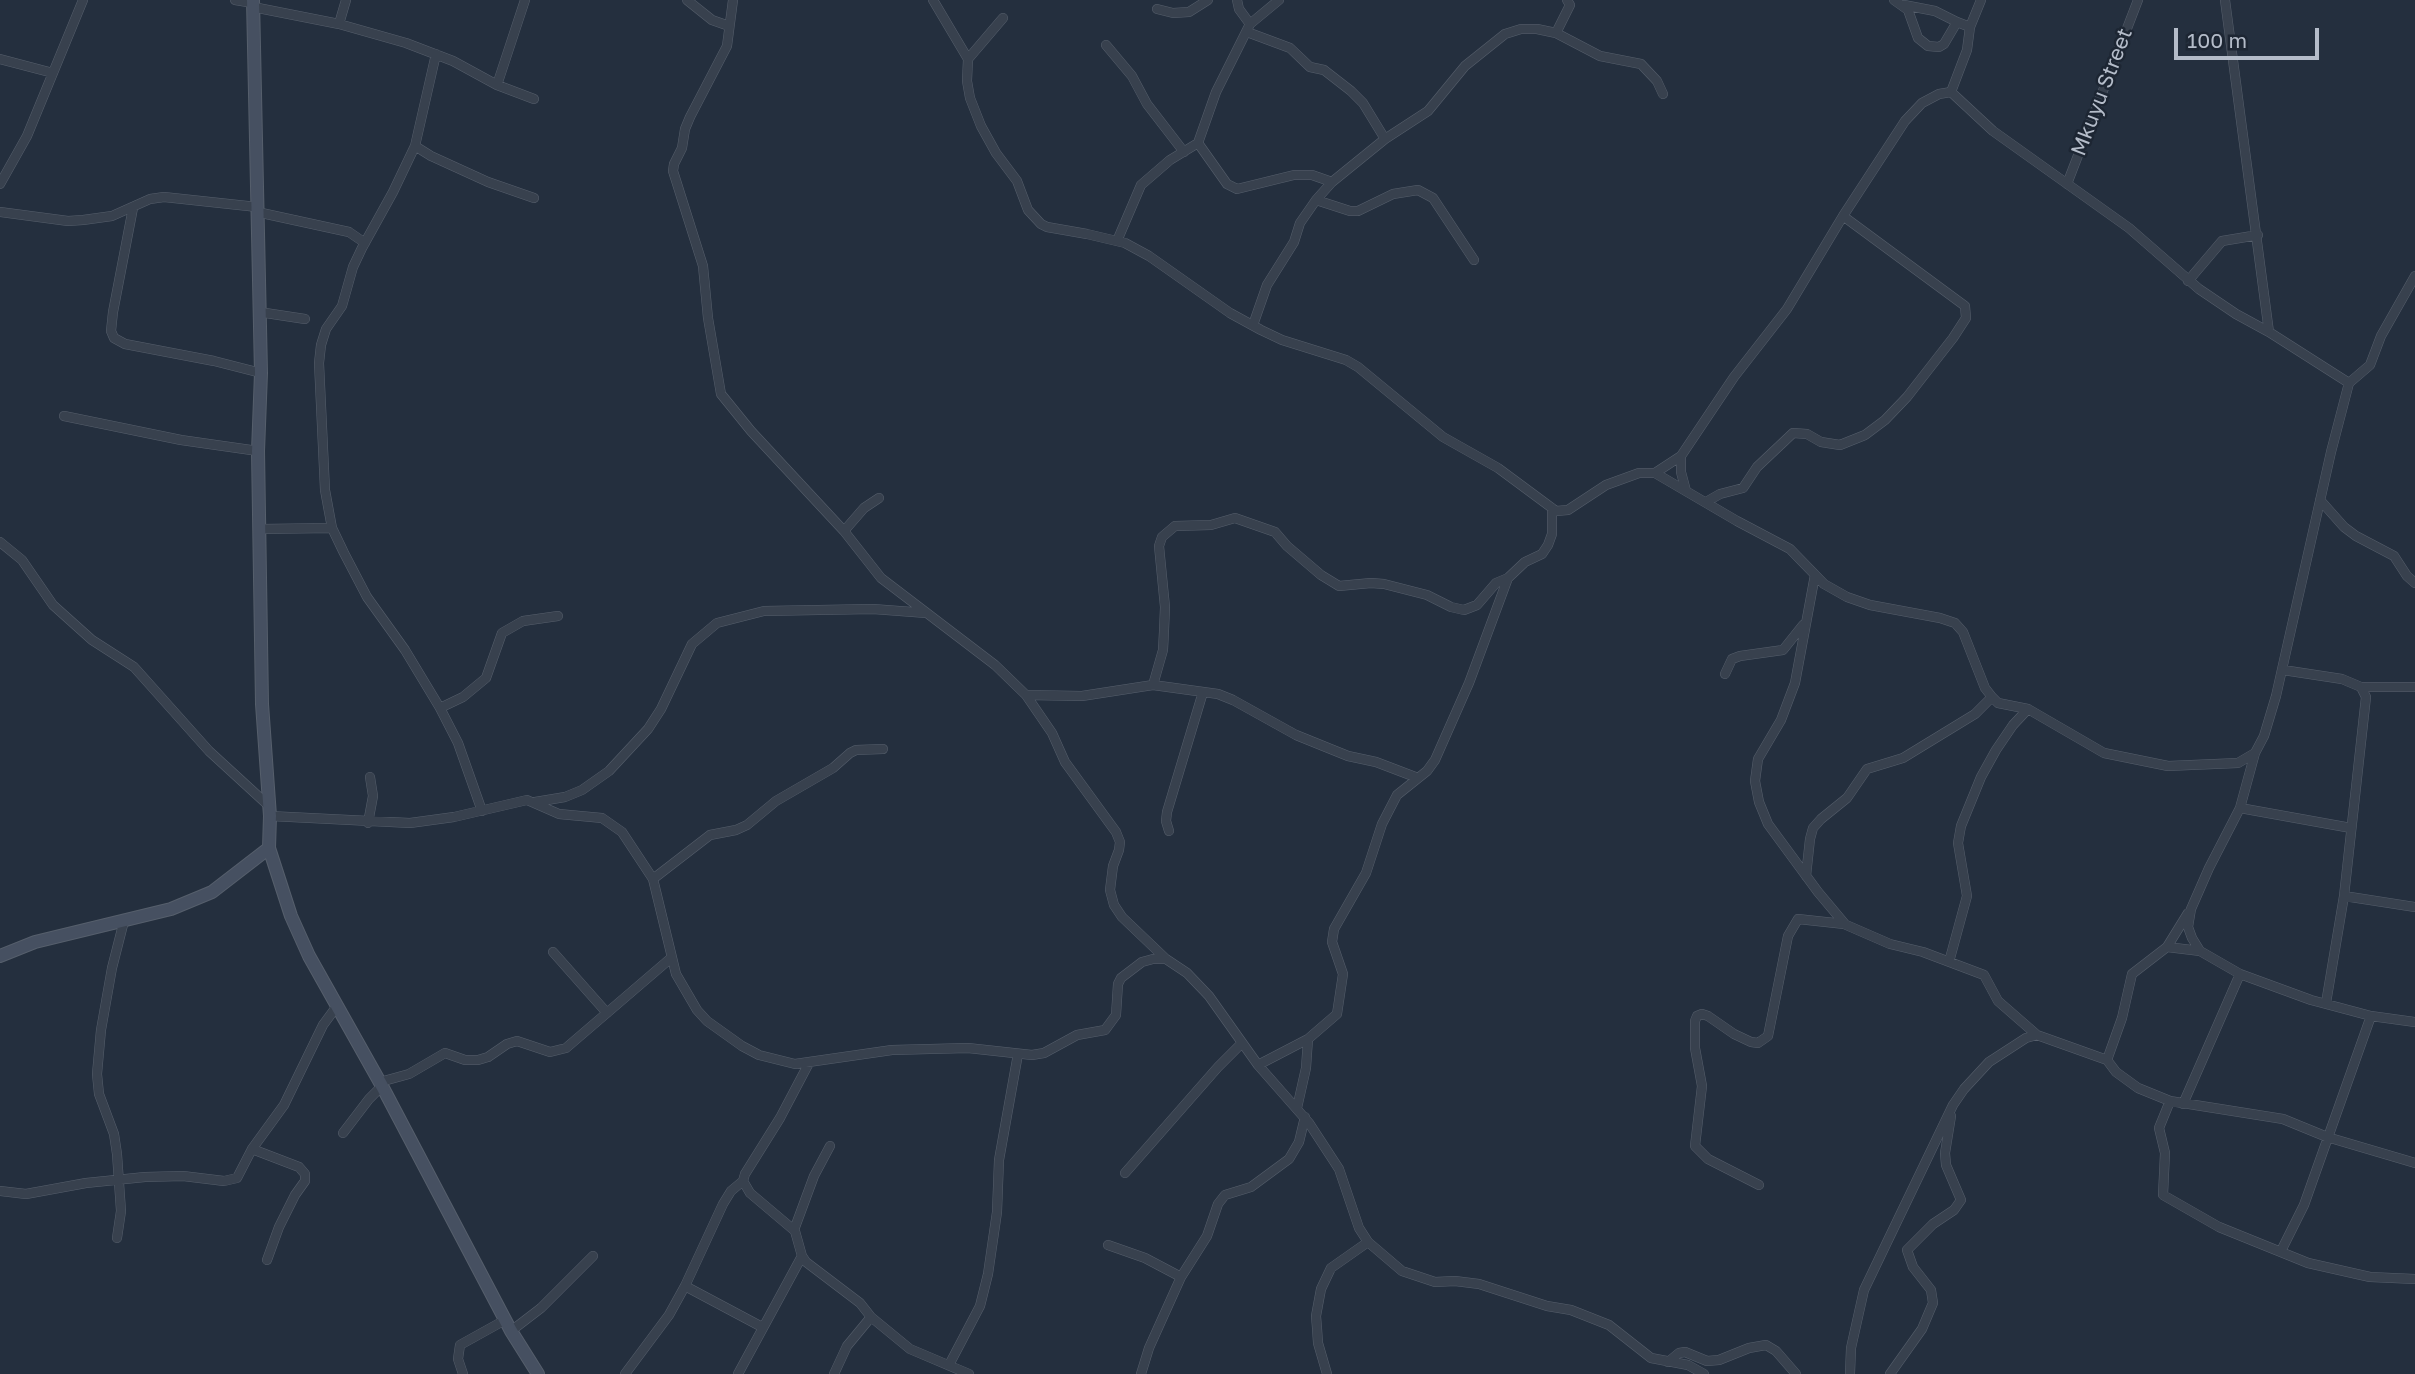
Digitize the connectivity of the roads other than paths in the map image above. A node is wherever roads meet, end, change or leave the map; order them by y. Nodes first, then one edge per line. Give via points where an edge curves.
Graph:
1 (83, 0) edge
2 (234, 0) edge
3 (346, 0) edge
4 (525, 0) edge
5 (687, 0) edge
6 (733, 0) edge
7 (933, 0) edge
8 (1208, 0) edge
9 (1237, 0) edge
10 (1279, 0) edge
11 (1894, 0) edge
12 (1981, 0) edge
13 (2138, 0) edge
14 (2225, 0) edge
15 (1569, 2) edge
16 (253, 3) edge
17 (1904, 5) junction
18 (1157, 9) dead end
19 (1003, 18) dead end
20 (1957, 22) junction
21 (339, 24) junction
22 (729, 26) junction
23 (1970, 27) junction
24 (1249, 28) junction
25 (1556, 33) junction
26 (1106, 46) dead end
27 (436, 54) junction
28 (0, 59) edge
29 (968, 59) junction
30 (53, 72) junction
31 (497, 85) junction
32 (1951, 92) junction
33 (1663, 94) dead end
34 (534, 99) dead end
35 (1385, 139) junction
36 (1198, 143) junction
37 (415, 146) junction
38 (1184, 152) junction
39 (1332, 182) junction
40 (0, 184) edge
41 (2067, 184) junction
42 (534, 198) dead end
43 (1316, 200) junction
44 (133, 208) junction
45 (257, 209) junction
46 (0, 212) edge
47 (1843, 216) junction
48 (2258, 235) junction
49 (1117, 241) junction
50 (365, 243) junction
51 (1474, 260) dead end
52 (2415, 276) edge
53 (2188, 281) junction
54 (258, 312) junction
55 (305, 319) dead end
56 (1253, 325) junction
57 (2269, 332) junction
58 (261, 373) junction
59 (2349, 383) junction
60 (64, 416) dead end
61 (258, 451) junction
62 (1681, 456) junction
63 (1655, 473) junction
64 (1686, 491) junction
65 (879, 498) dead end
66 (2320, 500) junction
67 (1706, 502) junction
68 (1552, 508) junction
69 (332, 528) junction
70 (260, 529) junction
71 (844, 531) junction
72 (0, 542) edge
73 (1815, 575) junction
74 (1508, 578) junction
75 (2415, 583) edge
76 (928, 613) junction
77 (558, 616) dead end
78 (1804, 624) junction
79 (2283, 670) junction
80 (1725, 674) dead end
81 (1153, 685) junction
82 (2361, 687) junction
83 (2415, 687) edge
84 (1203, 692) junction
85 (1027, 695) junction
86 (1992, 698) junction
87 (440, 708) junction
88 (2028, 709) junction
89 (883, 749) dead end
90 (2255, 753) junction
91 (2238, 763) junction
92 (2250, 771) junction
93 (370, 777) dead end
94 (1418, 778) junction
95 (534, 802) junction
96 (2240, 808) junction
97 (482, 810) junction
98 (270, 811) junction
99 (368, 823) junction
100 (2351, 828) junction
101 (1169, 831) dead end
102 (269, 848) junction
103 (1806, 876) junction
104 (653, 879) junction
105 (2344, 896) junction
106 (2415, 907) edge
107 (2191, 909) junction
108 (124, 921) junction
109 (1844, 924) junction
110 (2167, 947) junction
111 (2200, 951) junction
112 (553, 952) dead end
113 (0, 956) edge
114 (671, 958) junction
115 (1166, 959) junction
116 (1949, 962) junction
117 (2240, 974) junction
118 (2326, 1003) junction
119 (337, 1006) junction
120 (607, 1013) junction
121 (2371, 1016) junction
122 (2415, 1022) edge
123 (2037, 1035) junction
124 (1308, 1039) junction
125 (1242, 1043) junction
126 (1018, 1054) junction
127 (2107, 1060) junction
128 (809, 1063) junction
129 (1258, 1065) junction
130 (381, 1084) junction
131 (2170, 1101) junction
132 (2183, 1104) junction
133 (1953, 1105) junction
134 (1297, 1108) junction
135 (1305, 1117) junction
136 (343, 1133) dead end
137 (2327, 1136) junction
138 (830, 1146) dead end
139 (252, 1149) junction
140 (2415, 1163) edge
141 (1125, 1173) dead end
142 (120, 1180) junction
143 (743, 1181) junction
144 (1759, 1185) dead end
145 (0, 1191) edge
146 (794, 1230) junction
147 (117, 1238) dead end
148 (1368, 1242) junction
149 (1108, 1245) dead end
150 (2281, 1251) junction
151 (593, 1255) dead end
152 (802, 1256) junction
153 (267, 1261) dead end
154 (1181, 1277) junction
155 (2415, 1279) edge
156 (685, 1286) junction
157 (872, 1317) junction
158 (508, 1326) junction
159 (762, 1327) junction
160 (1668, 1362) junction
161 (949, 1365) junction
162 (463, 1374) edge
163 (538, 1374) edge
164 (625, 1374) edge
165 (738, 1374) edge
166 (834, 1374) edge
167 (969, 1374) edge
168 (1141, 1374) edge
169 (1327, 1374) edge
170 (1704, 1374) edge
171 (1796, 1374) edge
172 (1850, 1374) edge
173 (1890, 1374) edge

1 - 30 street
2 - 16 street
3 - 21 street
4 - 31 street
5 - 22 street via 712,20
6 - 22 street
7 - 29 street
8 - 18 street via 1189,12
9 - 24 street
10 - 24 street
11 - 17 street
12 - 23 street
13 - 41 street, Mkuyu Street
14 - 48 street
15 - 25 street
16 - 21 street
16 - 45 street
17 - 20 street via 1935,11
17 - 20 street via 1919,38 1928,46 1944,44
19 - 29 street
20 - 23 street
21 - 27 street
22 - 71 street via 727,46 690,117 673,171 703,266 718,385 751,430
23 - 32 street via 1967,50
24 - 35 street via 1332,76 1363,103
24 - 36 street via 1216,92
25 - 33 street via 1600,56 1641,64
25 - 35 street via 1521,29 1505,34 1465,66 1427,111
26 - 38 street
27 - 31 street
27 - 37 street
28 - 30 street
29 - 49 street via 970,98 1033,217 1047,227
30 - 40 street via 27,136
31 - 34 street
32 - 41 street via 1993,131
32 - 47 street via 1922,103 1905,121
35 - 39 street
36 - 38 street
36 - 39 street via 1232,188 1294,175
37 - 42 street via 488,182
37 - 50 street
38 - 49 street via 1141,185
39 - 43 street
41 - 53 street via 2129,228
43 - 51 street via 1358,211 1393,194 1427,193
43 - 56 street via 1267,285
44 - 45 street via 164,197
44 - 46 street via 112,216 68,221
44 - 58 street via 113,312 114,338
45 - 50 street via 349,232
45 - 54 street
47 - 62 street via 1787,309
47 - 67 street via 1956,298 1965,306 1966,318 1907,397 1866,435 1840,446 1793,433 1757,467 1743,488
48 - 53 street via 2222,241
48 - 57 street
49 - 56 street via 1149,256
50 - 69 street via 338,315 326,328 320,354 325,490
52 - 59 street via 2370,365
53 - 57 street
54 - 55 street
54 - 58 street
56 - 68 street via 1358,367 1437,432 1498,468
57 - 59 street
58 - 61 street
59 - 66 street
60 - 61 street
61 - 70 street
62 - 63 street
62 - 64 street
63 - 64 street
63 - 68 street via 1639,473 1606,485 1564,512
64 - 67 street
65 - 71 street
66 - 75 street via 2344,527 2394,556
66 - 79 street
67 - 73 street via 1790,549
68 - 74 street via 1548,545
69 - 70 street
69 - 87 street via 367,597
70 - 98 street via 262,704
71 - 76 street via 881,578
72 - 98 street via 22,560 53,605 92,640 134,667
73 - 78 street
73 - 86 street via 1833,589 1870,605 1955,624 1964,632
74 - 81 street via 1496,583 1477,605 1464,610 1384,584 1339,586 1287,546 1275,531 1235,518 1211,525 1175,526 1159,546 1164,631
74 - 94 street via 1435,760
76 - 85 street
76 - 95 street via 873,608 764,611 717,622 692,644 661,709 617,763 582,790
77 - 87 street via 523,621 502,633 486,678
78 - 80 street via 1783,650 1732,659
78 - 103 street via 1795,683 1758,760 1755,781 1768,824
79 - 82 street via 2342,679
79 - 90 street
81 - 84 street
81 - 85 street via 1082,696
82 - 83 street
82 - 100 street via 2366,697
84 - 94 street via 1233,700 1296,735 1348,756
84 - 101 street via 1167,812
85 - 115 street via 1065,762 1116,832 1120,842 1110,890 1114,905
86 - 88 street
86 - 103 street via 1967,720 1903,758 1867,769 1847,798 1814,828
87 - 97 street
88 - 91 street via 2104,752 2154,764
88 - 116 street via 1996,750 1965,813 1958,842 1966,895
89 - 104 street via 850,753 747,825 710,835
90 - 91 street
90 - 92 street
91 - 92 street
92 - 96 street
93 - 99 street via 373,796
94 - 124 street via 1396,795 1366,873 1334,929 1332,942 1343,974 1340,1002 1332,1021
95 - 97 street
95 - 104 street via 559,814 590,815 611,823 632,845
96 - 100 street
96 - 107 street
97 - 99 street via 410,823
98 - 99 street
98 - 102 street
100 - 105 street
102 - 108 street via 212,892
102 - 119 street via 291,916
103 - 109 street
104 - 114 street
105 - 106 street
105 - 118 street
107 - 110 street
107 - 111 street via 2188,927
108 - 113 street via 35,942
108 - 142 street via 101,1030 97,1074 99,1094 114,1134
109 - 116 street
109 - 144 street via 1798,919 1792,926 1772,1023 1764,1040 1751,1042 1702,1014 1695,1021 1702,1097 1695,1146 1708,1159
110 - 111 street
110 - 127 street via 2132,974
111 - 117 street
112 - 120 street
114 - 120 street
114 - 128 street via 688,997 707,1021 758,1055
115 - 125 street via 1209,996
115 - 126 street via 1142,962 1121,978 1116,1014 1105,1030 1077,1035 1044,1053
116 - 123 street via 1984,975 1998,1002
117 - 118 street
117 - 132 street
118 - 121 street
119 - 130 street
119 - 139 street via 284,1105
120 - 130 street via 558,1051 517,1041 478,1060 445,1053
121 - 122 street
121 - 137 street
123 - 127 street
123 - 133 street via 1989,1062
124 - 129 street
124 - 134 street
125 - 129 street
125 - 141 street
126 - 128 street via 968,1048 892,1050
126 - 161 street via 999,1160 988,1274 980,1306
127 - 131 street via 2138,1088
128 - 143 street
129 - 134 street
130 - 136 street
130 - 158 street
131 - 132 street
131 - 150 street via 2159,1128 2165,1153 2163,1195 2219,1227
132 - 137 street via 2283,1119
133 - 172 street via 1864,1290
133 - 173 street via 1946,1165 1961,1200 1907,1250 1913,1267 1931,1290 1933,1303 1922,1329
134 - 135 street
135 - 148 street via 1334,1158
135 - 154 street via 1289,1159 1251,1187 1225,1195 1218,1204 1207,1236
137 - 140 street
137 - 150 street via 2304,1205
138 - 146 street
139 - 142 street via 231,1181 183,1176
139 - 153 street via 299,1167 305,1174
142 - 145 street via 26,1194
142 - 147 street
143 - 146 street via 750,1193
143 - 156 street via 723,1204
146 - 152 street
148 - 160 street via 1402,1271 1419,1278 1479,1284 1571,1310 1609,1325 1651,1358
148 - 169 street via 1331,1268 1321,1289 1316,1316
149 - 154 street
150 - 155 street via 2308,1263 2370,1277
151 - 158 street via 541,1308
152 - 157 street
152 - 159 street
154 - 168 street
156 - 159 street
156 - 164 street
157 - 161 street via 910,1349
157 - 166 street via 847,1346
158 - 162 street via 460,1345
158 - 163 street
159 - 165 street
160 - 170 street
160 - 171 street via 1679,1353 1719,1360 1766,1345
161 - 167 street

